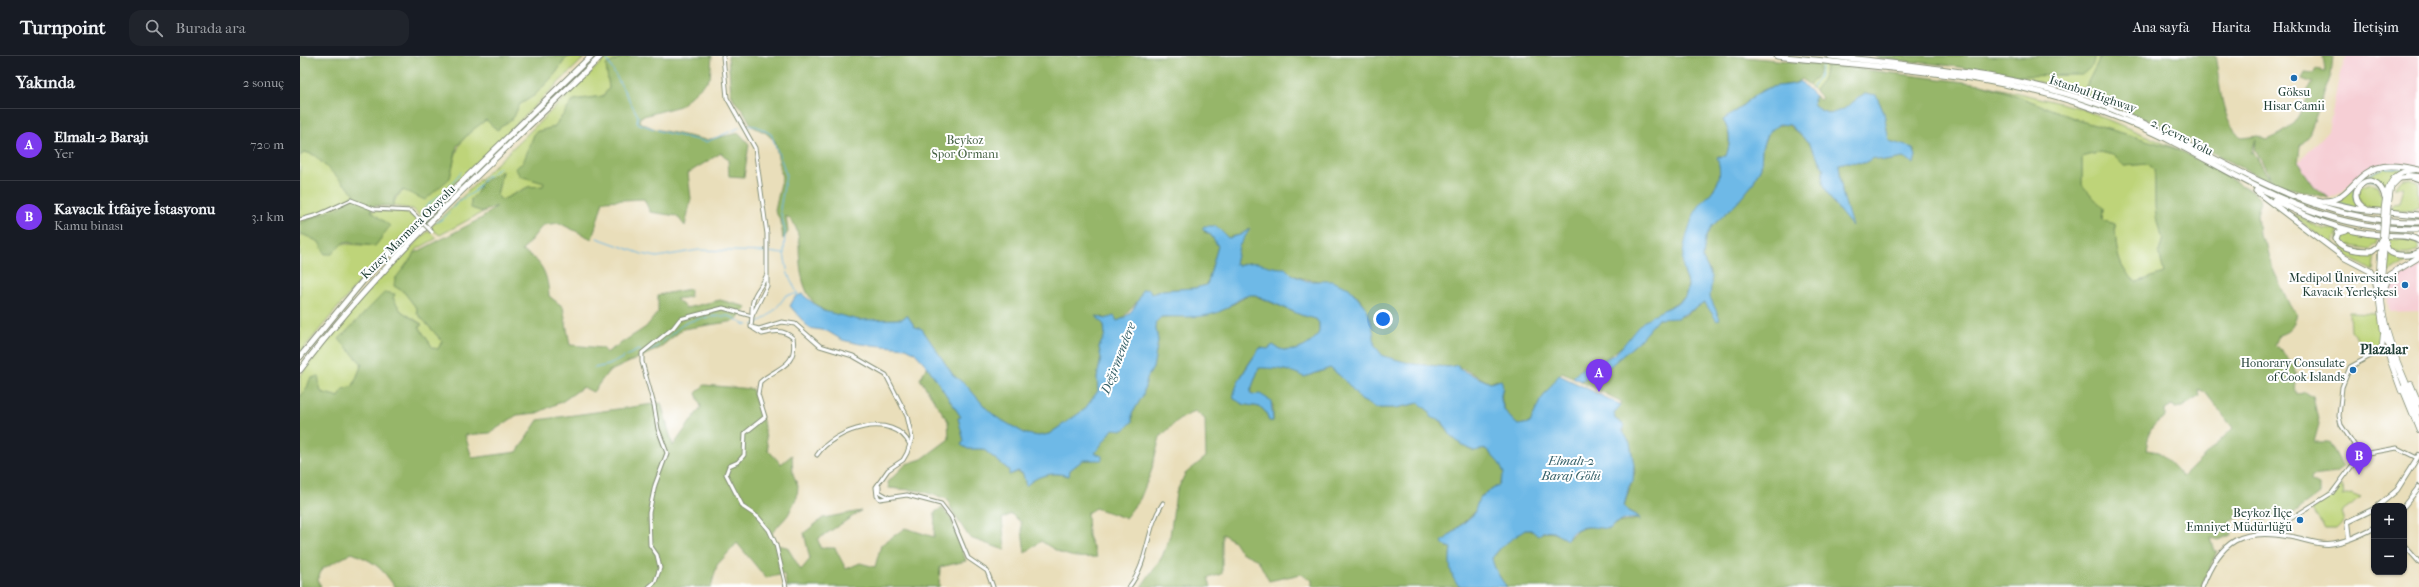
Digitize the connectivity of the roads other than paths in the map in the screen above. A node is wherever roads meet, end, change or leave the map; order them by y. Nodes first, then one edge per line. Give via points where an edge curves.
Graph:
1 (591, 56) edge
2 (601, 56) edge
3 (723, 56) edge
4 (1776, 56) edge
5 (1830, 56) edge
6 (2419, 170) edge
7 (2419, 176) edge
8 (2400, 178) junction
9 (2419, 180) edge
10 (2244, 182) junction
11 (2257, 191) junction
12 (2282, 192) junction
13 (2385, 197) junction
14 (2312, 200) junction
15 (2386, 209) junction
16 (2419, 209) edge
17 (2373, 212) junction
18 (2412, 214) junction
19 (2419, 215) edge
20 (300, 220) edge
21 (2419, 222) edge
22 (2419, 229) edge
23 (2348, 230) junction
24 (432, 232) dead end
25 (2419, 236) edge
26 (2402, 237) junction
27 (2383, 238) junction
28 (2419, 242) edge
29 (2419, 252) edge
30 (2419, 257) edge
31 (768, 271) junction
32 (2380, 294) junction
33 (752, 316) junction
34 (754, 329) junction
35 (2383, 332) junction
36 (2391, 342) junction
37 (2376, 353) junction
38 (300, 357) edge
39 (2394, 361) junction
40 (300, 370) edge
41 (2406, 399) junction
42 (2419, 403) edge
43 (2419, 412) edge
44 (2419, 421) edge
45 (2419, 430) edge
46 (911, 445) junction
47 (2360, 454) junction
48 (817, 455) dead end
49 (2417, 458) edge
50 (2419, 487) edge
51 (1163, 503) dead end
52 (2382, 503) edge
53 (2406, 503) edge
54 (2371, 512) edge
55 (2371, 529) edge
56 (2278, 535) junction
57 (2349, 539) junction
58 (2407, 549) edge
59 (2419, 562) edge
60 (649, 587) edge
61 (786, 587) edge
62 (993, 587) edge
63 (1129, 587) edge
64 (2202, 587) edge

1 - 38 highway, Kuzey Marmara Otoyolu via 372,270
2 - 40 highway, Kuzey Marmara Otoyolu via 374,280
3 - 31 street via 727,98 755,148 767,234
4 - 10 highway, 2. Çevre Yolu via 2000,83 2086,106 2170,140
5 - 12 highway, İstanbul Highway via 2026,82 2096,103 2164,131
6 - 13 highway via 2402,172 2394,177
6 - 14 highway via 2395,166 2379,167 2363,175 2338,198 2327,201
7 - 8 main road via 2407,175
8 - 9 highway via 2411,177
8 - 15 highway via 2391,187
10 - 11 highway
10 - 22 highway, 2. Çevre Yolu via 2303,209 2339,220 2379,227
11 - 23 highway via 2308,216
11 - 32 highway via 2345,258 2370,271
12 - 14 highway
12 - 21 highway, İstanbul Highway via 2345,214 2390,221
13 - 15 highway
13 - 17 highway via 2382,188 2376,182 2366,182 2359,187 2356,195 2358,203
14 - 17 highway
15 - 27 highway, bridge
16 - 18 highway
17 - 18 highway
18 - 19 highway
20 - 24 street, bridge via 351,200 374,209 411,210
23 - 26 highway
23 - 27 highway via 2340,232 2336,237 2338,243 2347,248 2371,251
25 - 26 highway
26 - 28 highway
27 - 29 highway via 2392,253 2411,255
27 - 32 highway
27 - 32 highway via 2380,251
30 - 32 highway via 2389,275
31 - 33 street via 764,296
31 - 33 street via 755,291
32 - 35 highway
32 - 36 highway
33 - 34 street via 750,324
33 - 60 street via 723,308 680,319 673,328 642,352 658,429 667,453 655,485 649,513 650,545 657,555 660,568
34 - 46 street via 789,322 802,329 820,346 853,356 880,371 890,381 907,416
34 - 61 street via 762,334 777,330 788,334 792,338 793,352 786,367 760,382 758,394 765,417 745,433 744,455 738,462 729,466 726,474 743,507 758,517 769,530 776,545
35 - 37 highway via 2382,347
35 - 39 highway
36 - 42 highway
36 - 43 highway
37 - 41 highway via 2383,351 2388,355
37 - 47 street via 2350,367 2342,387 2339,419
39 - 41 highway
39 - 44 highway
41 - 45 highway
46 - 48 street via 899,432 870,425 833,438
46 - 62 street via 903,460 888,470 880,482 879,492 889,498 898,495 915,496 943,506 951,517 968,558 987,571
47 - 49 street via 2401,449
47 - 56 street via 2332,493 2287,521
49 - 52 main road via 2397,490
50 - 53 main road
51 - 63 street via 1156,514 1143,565
54 - 57 main road via 2347,522
55 - 57 main road
56 - 57 main road via 2320,544
56 - 64 main road via 2255,533 2225,547 2214,558
58 - 59 street

